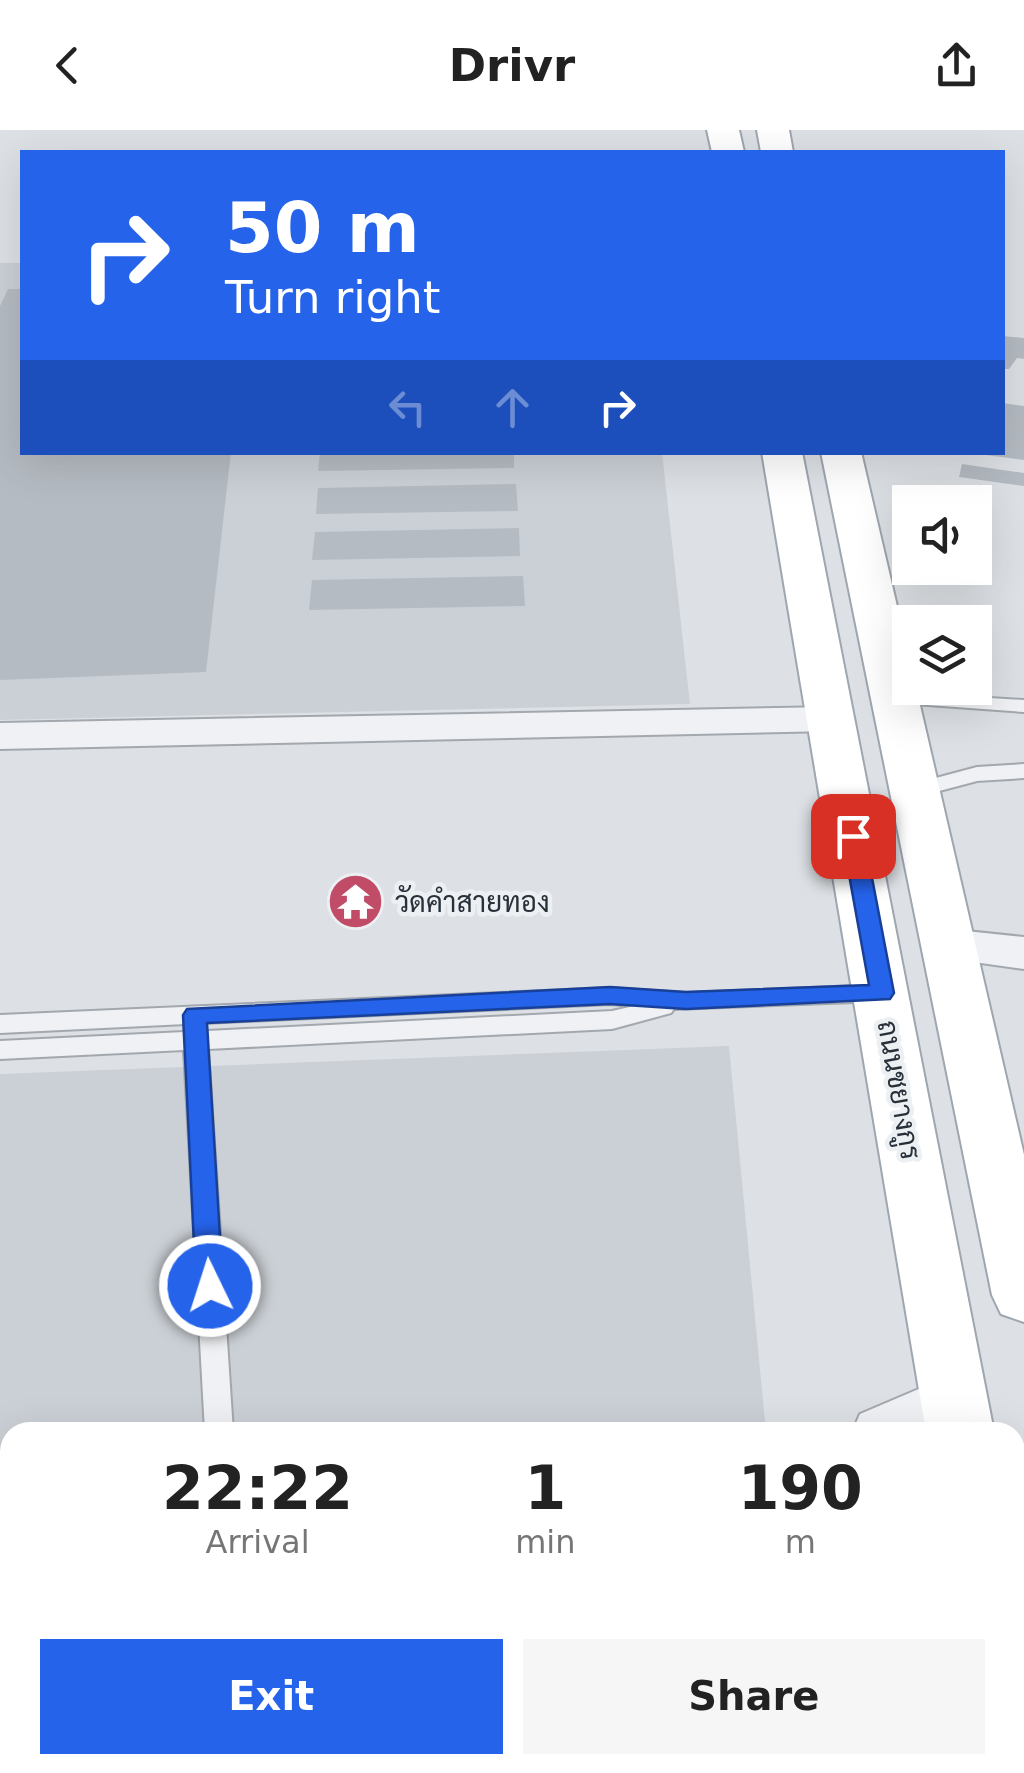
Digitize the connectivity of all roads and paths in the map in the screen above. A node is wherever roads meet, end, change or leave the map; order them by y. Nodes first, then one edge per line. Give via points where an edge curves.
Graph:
1 (783, 455) edge
2 (842, 455) edge
3 (892, 698) edge
4 (992, 704) edge
5 (894, 705) edge
6 (1024, 706) edge
7 (831, 719) junction
8 (0, 736) edge
9 (1024, 771) edge
10 (913, 791) junction
11 (947, 944) junction
12 (1024, 953) edge
13 (882, 993) junction
14 (0, 1024) edge
15 (195, 1028) junction
16 (0, 1050) edge
17 (1024, 1295) edge
18 (957, 1415) edge
19 (218, 1422) edge
20 (925, 1422) edge

1 - 7 main road, ถนนชยางกูร
2 - 3 main road
4 - 6 lane
5 - 10 main road
7 - 8 street
7 - 13 main road, ถนนชยางกูร
9 - 10 lane via 977,774
10 - 11 main road
11 - 12 street
11 - 17 main road
13 - 15 lane via 686,1001 612,1020
13 - 18 main road, ถนนชยางกูร
14 - 15 lane
15 - 16 lane
15 - 19 lane
18 - 20 street

